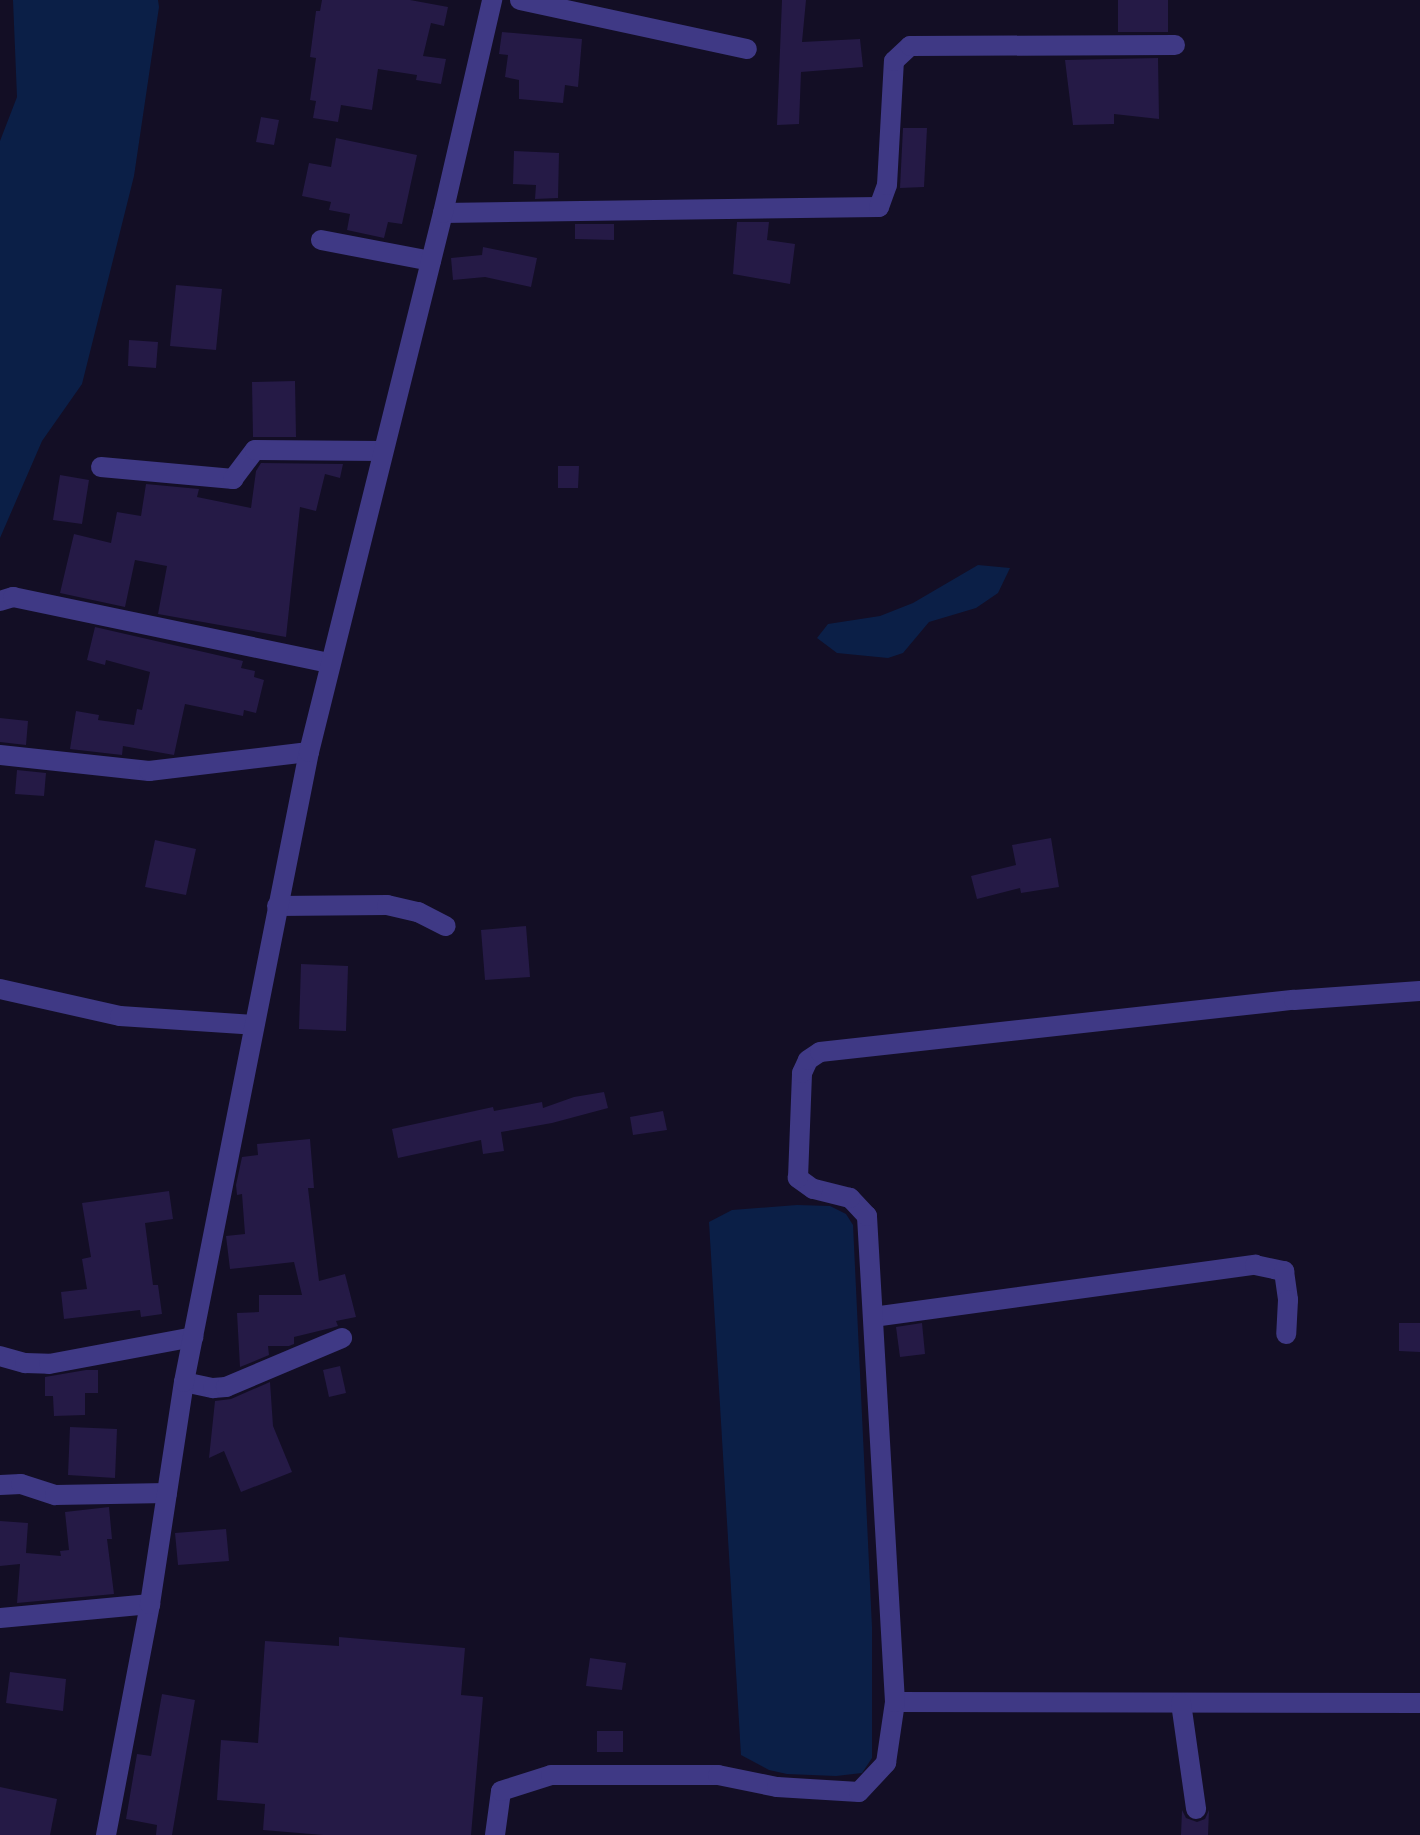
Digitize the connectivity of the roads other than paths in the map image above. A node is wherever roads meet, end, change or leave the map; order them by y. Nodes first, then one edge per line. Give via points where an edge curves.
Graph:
1 (492, 0) edge
2 (520, 0) edge
3 (1175, 45) dead end
4 (747, 49) dead end
5 (443, 213) junction
6 (321, 240) dead end
7 (431, 261) junction
8 (382, 451) junction
9 (101, 467) dead end
10 (0, 601) edge
11 (330, 663) junction
12 (309, 752) junction
13 (0, 755) edge
14 (277, 906) junction
15 (446, 926) dead end
16 (0, 989) edge
17 (1420, 991) edge
18 (254, 1025) junction
19 (873, 1317) junction
20 (1286, 1334) dead end
21 (193, 1337) junction
22 (342, 1338) dead end
23 (0, 1356) edge
24 (184, 1382) junction
25 (0, 1485) edge
26 (167, 1493) junction
27 (150, 1604) junction
28 (0, 1618) edge
29 (895, 1702) junction
30 (1181, 1703) junction
31 (1420, 1703) edge
32 (1196, 1809) dead end
33 (106, 1835) edge
34 (495, 1835) edge

1 - 5 street
2 - 4 street
3 - 5 street via 910,46 894,61 887,185 879,207
5 - 7 street
6 - 7 street
7 - 8 street
8 - 9 street via 255,450 233,479
8 - 11 street
10 - 11 street via 13,597
11 - 12 street
12 - 13 street via 149,771
12 - 14 street
14 - 15 street via 387,905
14 - 18 street
16 - 18 street via 120,1016
17 - 19 street via 1278,1001 820,1052 802,1073 798,1178 813,1189 850,1198 867,1216
18 - 21 street
19 - 20 street via 1255,1265 1284,1271
19 - 29 street
21 - 23 street via 49,1364
21 - 24 street
22 - 24 street via 226,1387
24 - 26 street
25 - 26 street via 21,1484 55,1495
26 - 27 street
27 - 28 street
27 - 33 street
29 - 30 street
29 - 34 street via 886,1763 859,1792 777,1787 718,1775 551,1775 501,1791
30 - 31 street
30 - 32 street

